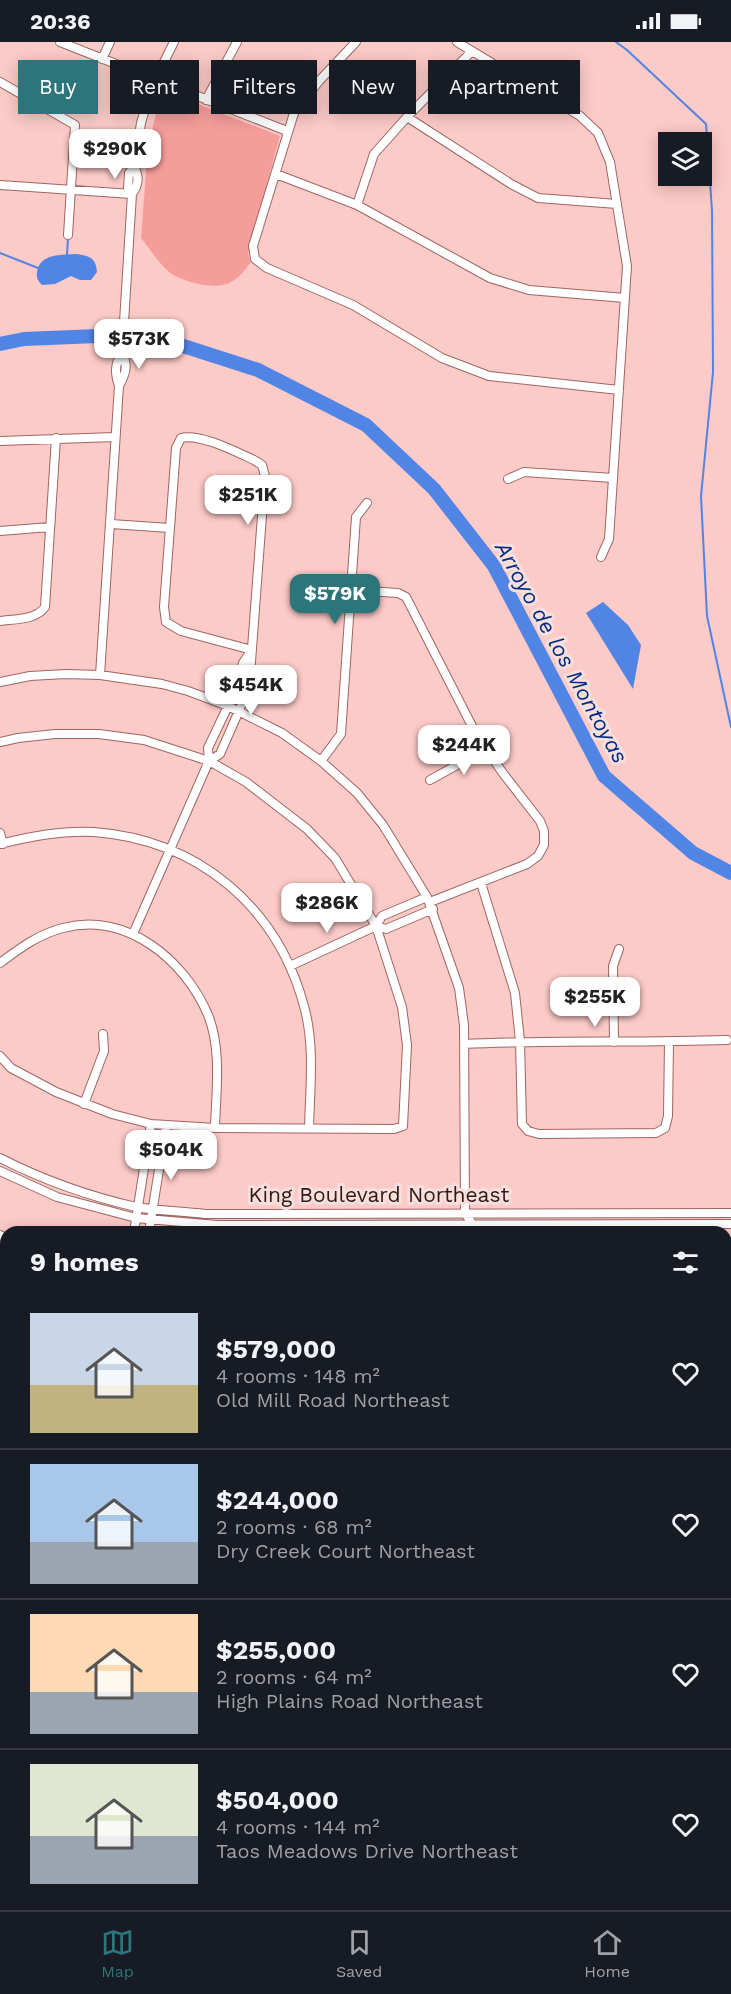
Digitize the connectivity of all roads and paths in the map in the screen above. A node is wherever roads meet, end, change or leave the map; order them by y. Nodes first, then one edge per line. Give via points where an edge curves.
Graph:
1 (60, 42) edge
2 (110, 42) edge
3 (174, 42) edge
4 (237, 42) edge
5 (356, 42) edge
6 (457, 42) edge
7 (472, 51) junction
8 (102, 59) junction
9 (165, 60) edge
10 (110, 62) edge
11 (0, 82) edge
12 (199, 97) edge
13 (206, 100) junction
14 (144, 114) edge
15 (407, 117) junction
16 (287, 131) junction
17 (276, 174) junction
18 (0, 185) edge
19 (71, 190) junction
20 (132, 194) junction
21 (617, 204) junction
22 (357, 205) junction
23 (68, 235) dead end
24 (625, 298) junction
25 (619, 390) junction
26 (115, 437) junction
27 (56, 438) junction
28 (0, 441) edge
29 (613, 478) junction
30 (508, 479) dead end
31 (367, 503) dead end
32 (111, 524) junction
33 (50, 527) junction
34 (170, 528) junction
35 (0, 531) edge
36 (601, 557) dead end
37 (351, 590) junction
38 (0, 621) edge
39 (252, 650) junction
40 (100, 675) junction
41 (0, 682) edge
42 (228, 706) junction
43 (239, 711) junction
44 (0, 742) edge
45 (486, 749) junction
46 (209, 762) junction
47 (321, 762) junction
48 (430, 780) dead end
49 (0, 833) edge
50 (1, 844) edge
51 (171, 850) junction
52 (481, 883) junction
53 (430, 903) junction
54 (376, 926) junction
55 (133, 934) junction
56 (619, 950) dead end
57 (0, 963) edge
58 (290, 966) junction
59 (103, 1034) dead end
60 (727, 1040) dead end
61 (520, 1041) junction
62 (614, 1042) junction
63 (669, 1042) junction
64 (464, 1044) junction
65 (0, 1056) edge
66 (84, 1104) junction
67 (151, 1124) junction
68 (166, 1126) junction
69 (215, 1128) junction
70 (309, 1128) junction
71 (0, 1158) edge
72 (0, 1171) edge
73 (138, 1207) junction
74 (153, 1208) junction
75 (622, 1212) junction
76 (637, 1212) junction
77 (465, 1213) junction
78 (731, 1213) edge
79 (136, 1218) junction
80 (151, 1220) junction
81 (731, 1224) edge
82 (135, 1226) edge
83 (150, 1226) edge
84 (298, 1226) edge
85 (462, 1226) edge
86 (472, 1226) edge
87 (622, 1226) edge
88 (637, 1226) edge
89 (684, 1226) edge

1 - 8 street
2 - 8 street
3 - 9 street
4 - 13 street
5 - 16 street via 294,113
6 - 7 street
7 - 15 street
7 - 21 street via 580,116 598,133 610,162
8 - 10 street
11 - 19 street via 75,125
12 - 13 street
13 - 16 street
14 - 20 street via 134,167 129,173 128,188
15 - 21 street via 538,198
15 - 22 street via 374,154
16 - 17 street
17 - 22 street
17 - 25 street via 253,246 255,260 267,268 353,305 442,358 489,376
18 - 19 street
19 - 20 street
19 - 23 street
20 - 26 street via 122,352 127,362 119,386
21 - 24 street via 627,266
22 - 24 street via 490,278 529,290
24 - 25 street
25 - 29 street
26 - 27 street
26 - 32 street
27 - 28 street
27 - 33 street
29 - 30 street via 524,472
29 - 36 street via 609,539
31 - 37 street via 356,517
32 - 34 street
32 - 40 street
33 - 35 street
33 - 38 street via 46,600 41,612
34 - 39 street via 166,622 181,631
34 - 39 street via 176,448 181,438 200,438 260,463 265,476
37 - 45 street via 406,597
37 - 47 street via 341,734
39 - 42 street via 243,663
39 - 43 street via 249,688
40 - 41 street via 30,676
40 - 42 street via 162,684
42 - 43 street
42 - 46 street via 208,748
43 - 46 street via 220,754
43 - 47 street via 282,733
44 - 46 street via 99,734 144,740
45 - 48 street
45 - 52 street via 540,821 544,844 538,856 527,864
46 - 51 street
46 - 54 street via 246,783 307,829 335,858
47 - 53 street via 357,793 383,825
49 - 50 street
50 - 51 street via 30,836 94,832 150,842
51 - 55 street
51 - 58 street via 199,863 247,900
52 - 53 street
52 - 61 street via 515,993
53 - 54 street via 382,916
53 - 54 street via 386,929
53 - 64 street via 459,988
54 - 58 street
54 - 70 street via 402,1007 407,1045 403,1126
55 - 57 street via 93,925 64,927 35,939
55 - 69 street via 176,965 194,987 208,1015 216,1057
56 - 62 street via 613,966
58 - 70 street via 305,1007 310,1042
59 - 66 street via 104,1051
60 - 63 street
61 - 62 street
61 - 63 street via 522,1124 539,1134 656,1133 665,1128
61 - 64 street
62 - 63 street
64 - 77 street
65 - 66 street via 11,1068
66 - 67 street
67 - 68 street
67 - 73 street
68 - 69 street
68 - 74 street
69 - 70 street
71 - 73 street, King Boulevard Northeast via 73,1190
72 - 79 street, King Boulevard Northeast via 57,1197
73 - 74 street, King Boulevard Northeast
73 - 79 street
74 - 77 street, King Boulevard Northeast via 205,1214
74 - 80 street
75 - 76 street, King Boulevard Northeast
75 - 77 street, King Boulevard Northeast
75 - 87 street
76 - 78 street, King Boulevard Northeast
76 - 88 street
77 - 85 street
77 - 86 street
79 - 80 street, King Boulevard Northeast
79 - 82 street
80 - 83 street
80 - 84 street, King Boulevard Northeast
81 - 89 street, King Boulevard Northeast

